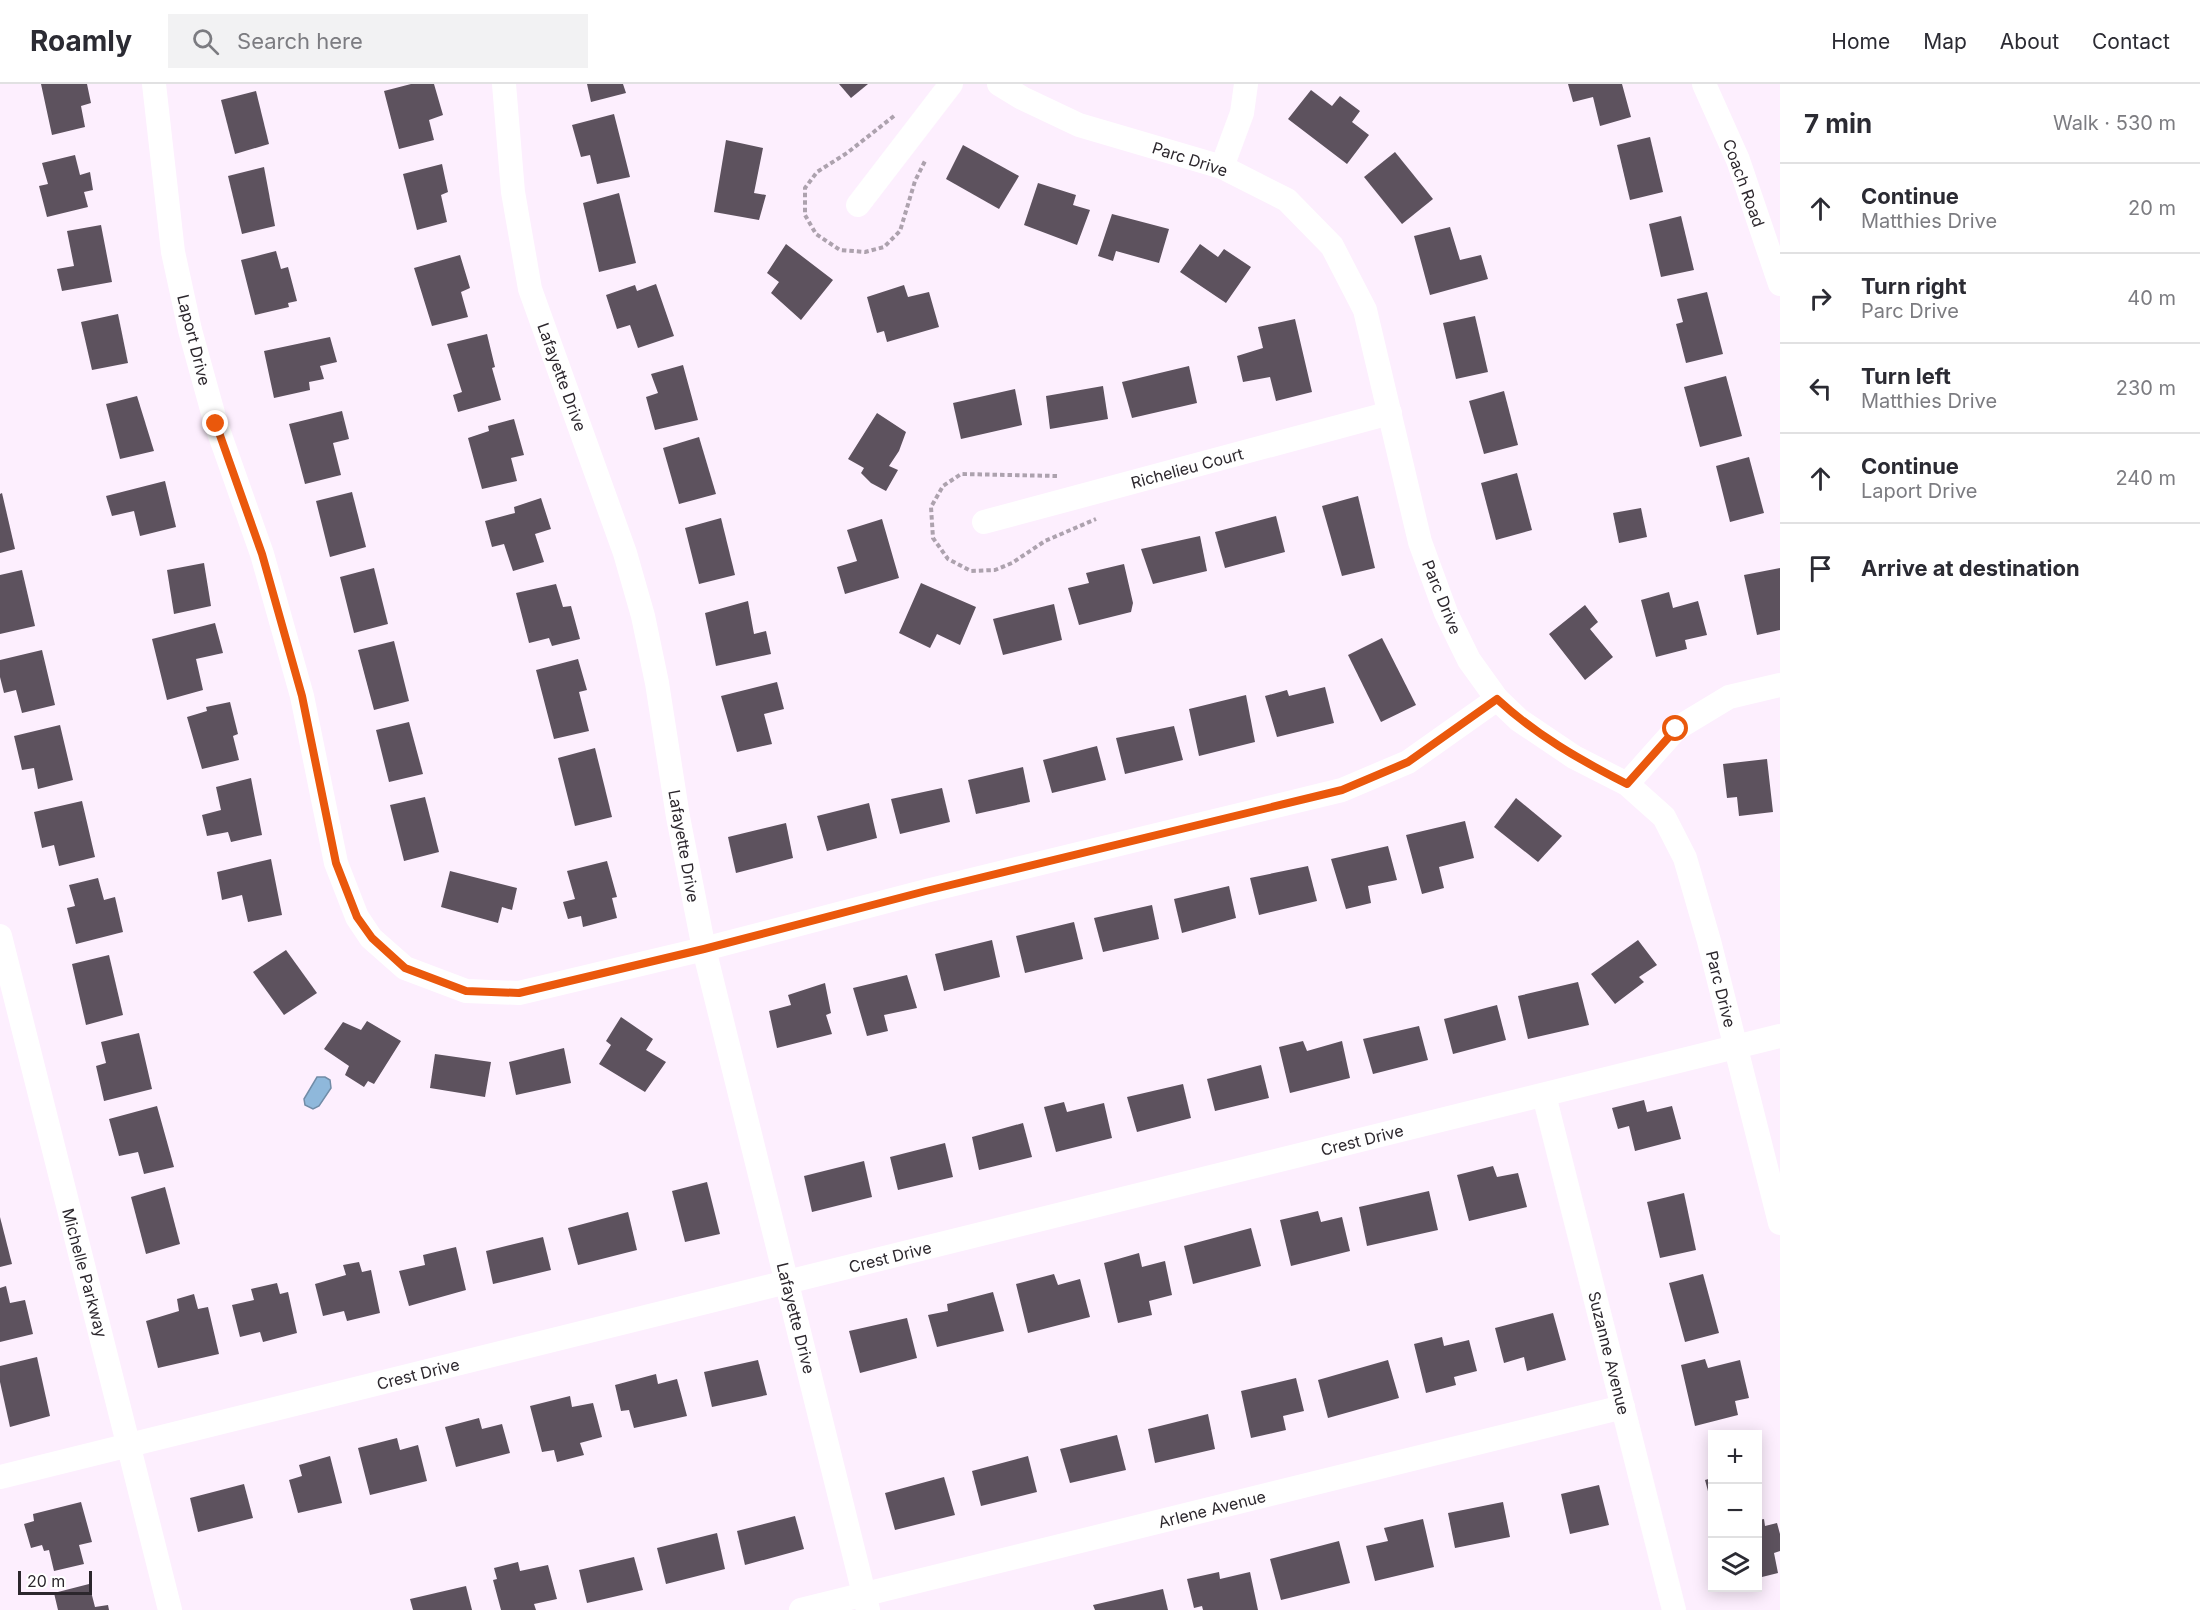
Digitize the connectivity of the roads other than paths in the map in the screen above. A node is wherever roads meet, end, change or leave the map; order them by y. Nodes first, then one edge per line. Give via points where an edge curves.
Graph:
1 (154, 84) edge
2 (504, 84) edge
3 (951, 84) edge
4 (999, 84) edge
5 (1246, 84) edge
6 (1704, 84) edge
7 (1222, 167) junction
8 (858, 205) dead end
9 (1780, 284) edge
10 (1390, 414) junction
11 (984, 522) dead end
12 (1780, 685) edge
13 (1497, 699) junction
14 (1627, 784) junction
15 (0, 936) edge
16 (704, 949) junction
17 (1780, 1036) edge
18 (1735, 1047) junction
19 (1544, 1095) junction
20 (1780, 1223) edge
21 (787, 1283) junction
22 (1623, 1407) junction
23 (129, 1445) junction
24 (0, 1477) edge
25 (866, 1603) edge
26 (170, 1610) edge
27 (801, 1610) edge
28 (1674, 1610) edge

1 - 16 street, Laport Drive via 173,252 190,330 216,424 265,565 302,696 336,863 357,917 372,938 405,968 466,991 519,993
2 - 16 street, Lafayette Drive via 513,192 530,289 625,553 643,616
3 - 8 street
4 - 7 street, Parc Drive via 1079,125
5 - 7 street via 1242,113
6 - 9 street, Coach Road via 1738,160
7 - 10 street, Parc Drive via 1287,200 1332,246 1365,309
10 - 11 street, Richelieu Court
10 - 13 street, Parc Drive via 1420,542 1446,613 1469,660
12 - 14 street via 1729,697 1676,729
13 - 14 street, Parc Drive via 1519,720 1574,757
13 - 16 street, Laport Drive via 1408,762 1342,790
14 - 18 street, Parc Drive via 1664,817 1684,858
15 - 23 street, Michelle Parkway
16 - 21 street, Lafayette Drive
17 - 18 street, Crest Drive
18 - 19 street, Crest Drive
18 - 20 street, Parc Drive
19 - 21 street, Crest Drive
19 - 22 street, Suzanne Avenue
21 - 23 street, Crest Drive
21 - 25 street, Lafayette Drive
22 - 25 street, Arlene Avenue
22 - 28 street, Suzanne Avenue
23 - 24 street, Crest Drive
23 - 26 street, Michelle Parkway
25 - 27 street, Arlene Avenue

